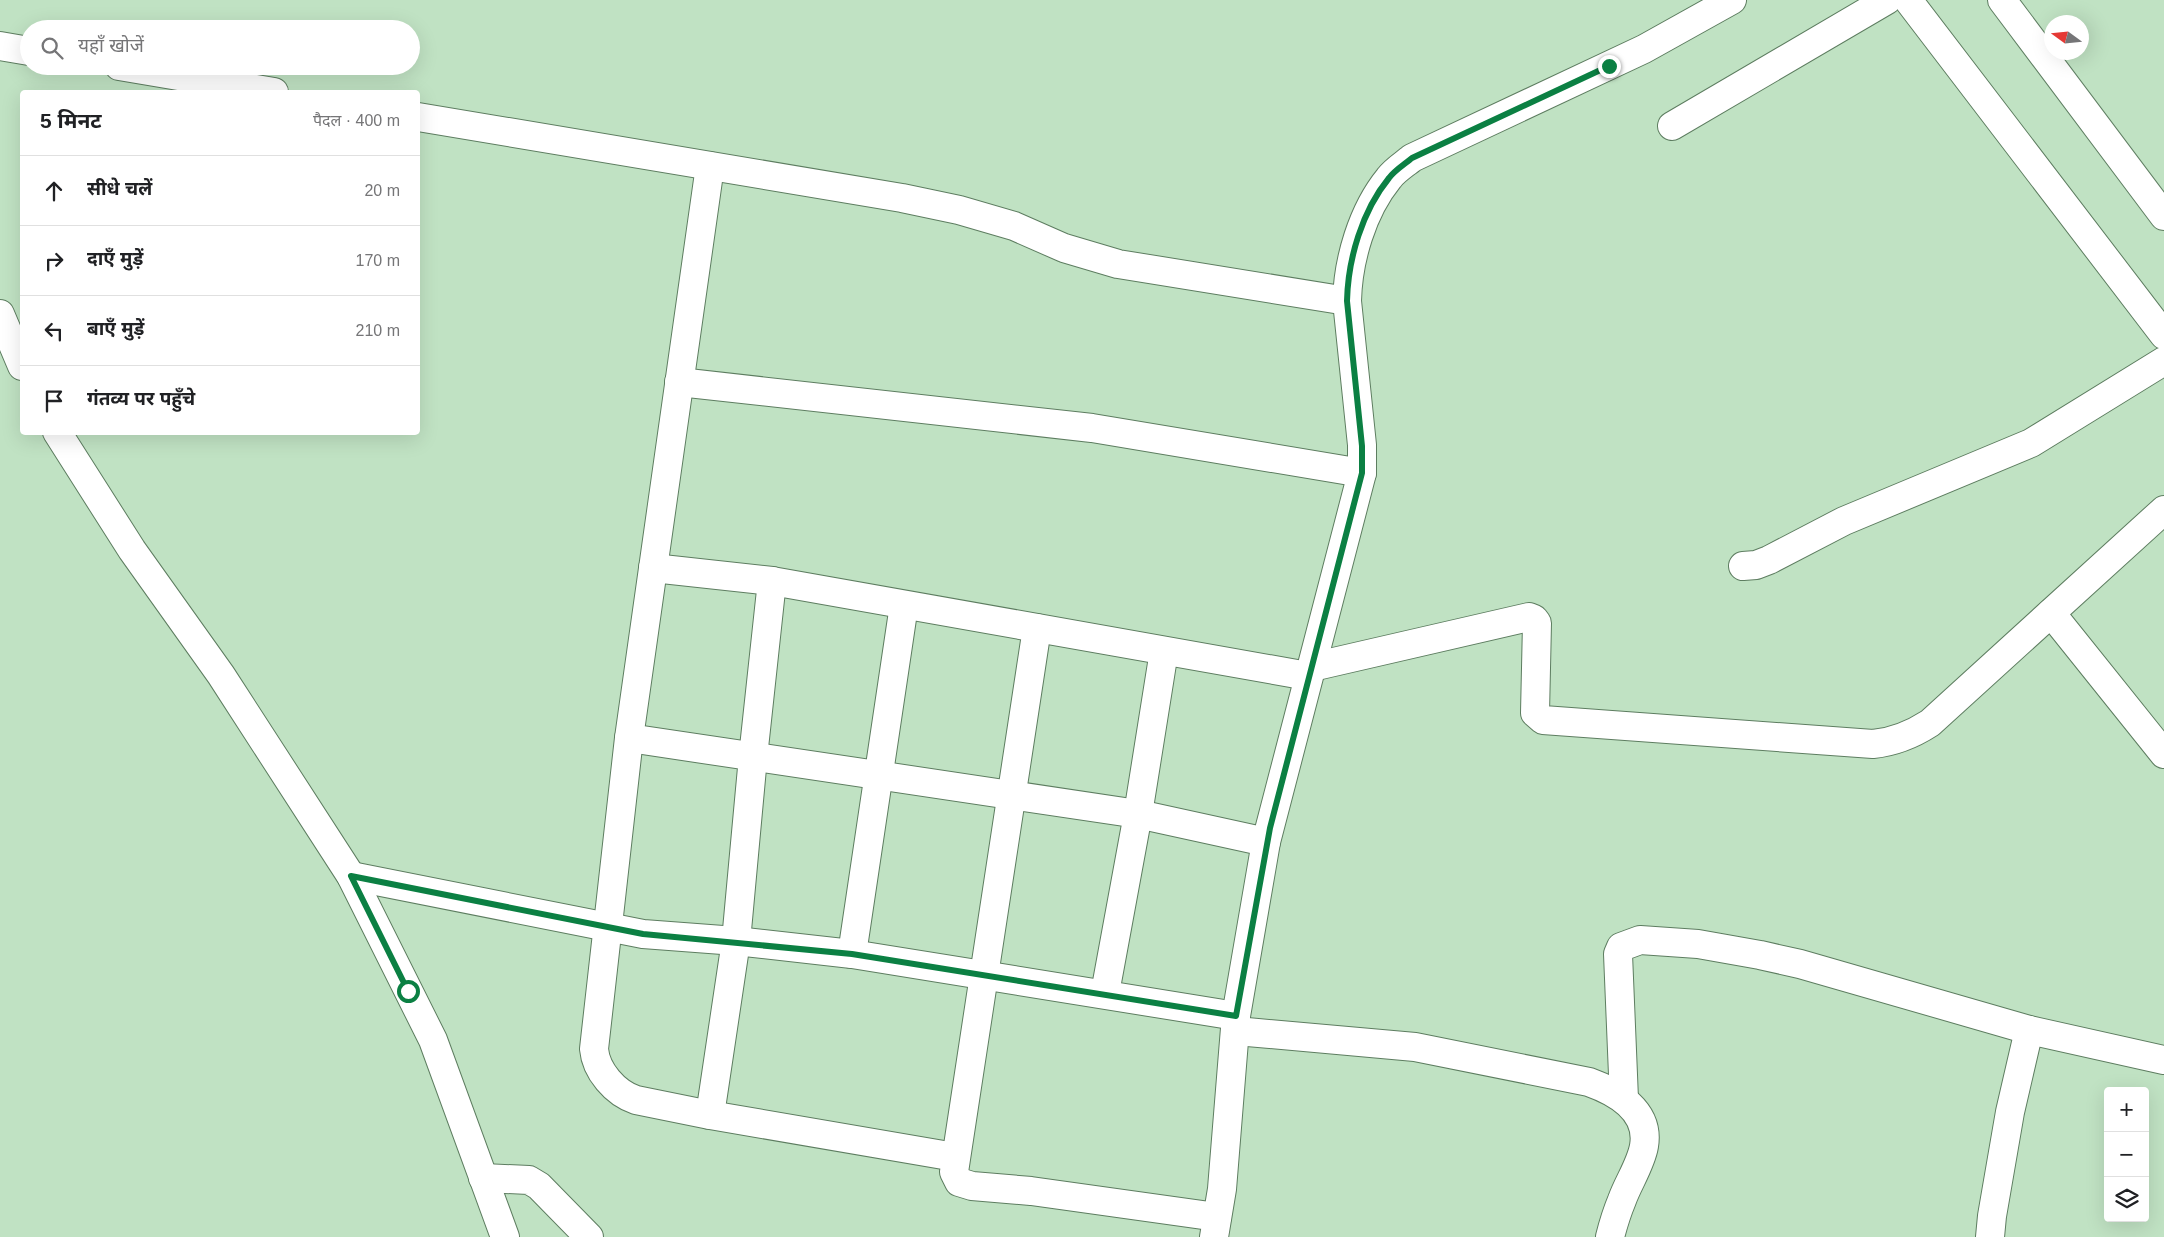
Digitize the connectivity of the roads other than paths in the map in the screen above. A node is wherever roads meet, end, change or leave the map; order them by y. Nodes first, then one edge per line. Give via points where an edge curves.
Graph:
1 (1732, 0) edge
2 (1887, 0) edge
3 (1908, 0) edge
4 (2002, 0) edge
5 (0, 46) edge
6 (20, 49) edge
7 (173, 75) edge
8 (262, 90) edge
9 (420, 117) edge
10 (1672, 126) dead end
11 (710, 166) junction
12 (2164, 216) edge
13 (1347, 301) junction
14 (0, 314) edge
15 (2164, 336) edge
16 (20, 361) edge
17 (2164, 362) edge
18 (679, 382) junction
19 (59, 435) edge
20 (1362, 473) junction
21 (2164, 510) edge
22 (1743, 566) dead end
23 (653, 568) junction
24 (772, 581) junction
25 (904, 605) junction
26 (2051, 613) junction
27 (1037, 628) junction
28 (1164, 651) junction
29 (1310, 672) junction
30 (629, 738) junction
31 (2164, 754) edge
32 (753, 756) junction
33 (878, 775) junction
34 (1012, 796) junction
35 (1138, 814) junction
36 (1266, 842) junction
37 (351, 876) junction
38 (607, 927) junction
39 (736, 941) junction
40 (852, 954) junction
41 (984, 974) junction
42 (1104, 993) junction
43 (1236, 1023) junction
44 (2029, 1030) junction
45 (2164, 1060) edge
46 (1624, 1099) junction
47 (710, 1115) junction
48 (955, 1157) junction
49 (483, 1178) junction
50 (1216, 1227) edge
51 (505, 1237) edge
52 (589, 1237) edge
53 (1610, 1237) edge
54 (1990, 1237) edge

1 - 13 street via 1644,49 1412,158 1389,178 1372,207 1353,252
2 - 10 street
3 - 15 street
4 - 12 street
5 - 6 street
7 - 8 street
9 - 11 street
11 - 13 street via 959,210 1014,226 1064,248 1118,264
11 - 18 street
13 - 20 street
14 - 16 street
17 - 22 street via 2026,446 1844,521 1769,560
18 - 20 street via 1092,428
18 - 23 street
19 - 37 street via 132,550 221,675
20 - 29 street
21 - 26 street
23 - 24 street
23 - 30 street
24 - 25 street
24 - 32 street
25 - 27 street
25 - 33 street
26 - 29 street via 1930,723 1904,737 1873,744 1543,720 1535,713 1537,623 1529,617
26 - 31 street
27 - 28 street
27 - 34 street
28 - 29 street
28 - 35 street
29 - 36 street
30 - 32 street
30 - 38 street
32 - 33 street
32 - 39 street
33 - 34 street
33 - 40 street
34 - 35 street
34 - 41 street
35 - 36 street
35 - 42 street
36 - 43 street
37 - 38 street
37 - 49 street via 433,1040
38 - 39 street via 643,934
38 - 47 street via 594,1049 598,1066 607,1079 630,1098
39 - 40 street
39 - 47 street
40 - 41 street
41 - 42 street
41 - 48 street
42 - 43 street
43 - 46 street via 1414,1047 1588,1082
43 - 50 street
44 - 45 street
44 - 46 street via 1800,964 1698,944 1640,940 1621,947 1618,954
44 - 54 street via 2010,1112
46 - 53 street via 1640,1118 1645,1133 1644,1148 1621,1201
47 - 48 street
48 - 50 street via 956,1178 972,1186 1031,1191
49 - 51 street
49 - 52 street via 529,1180 539,1186

